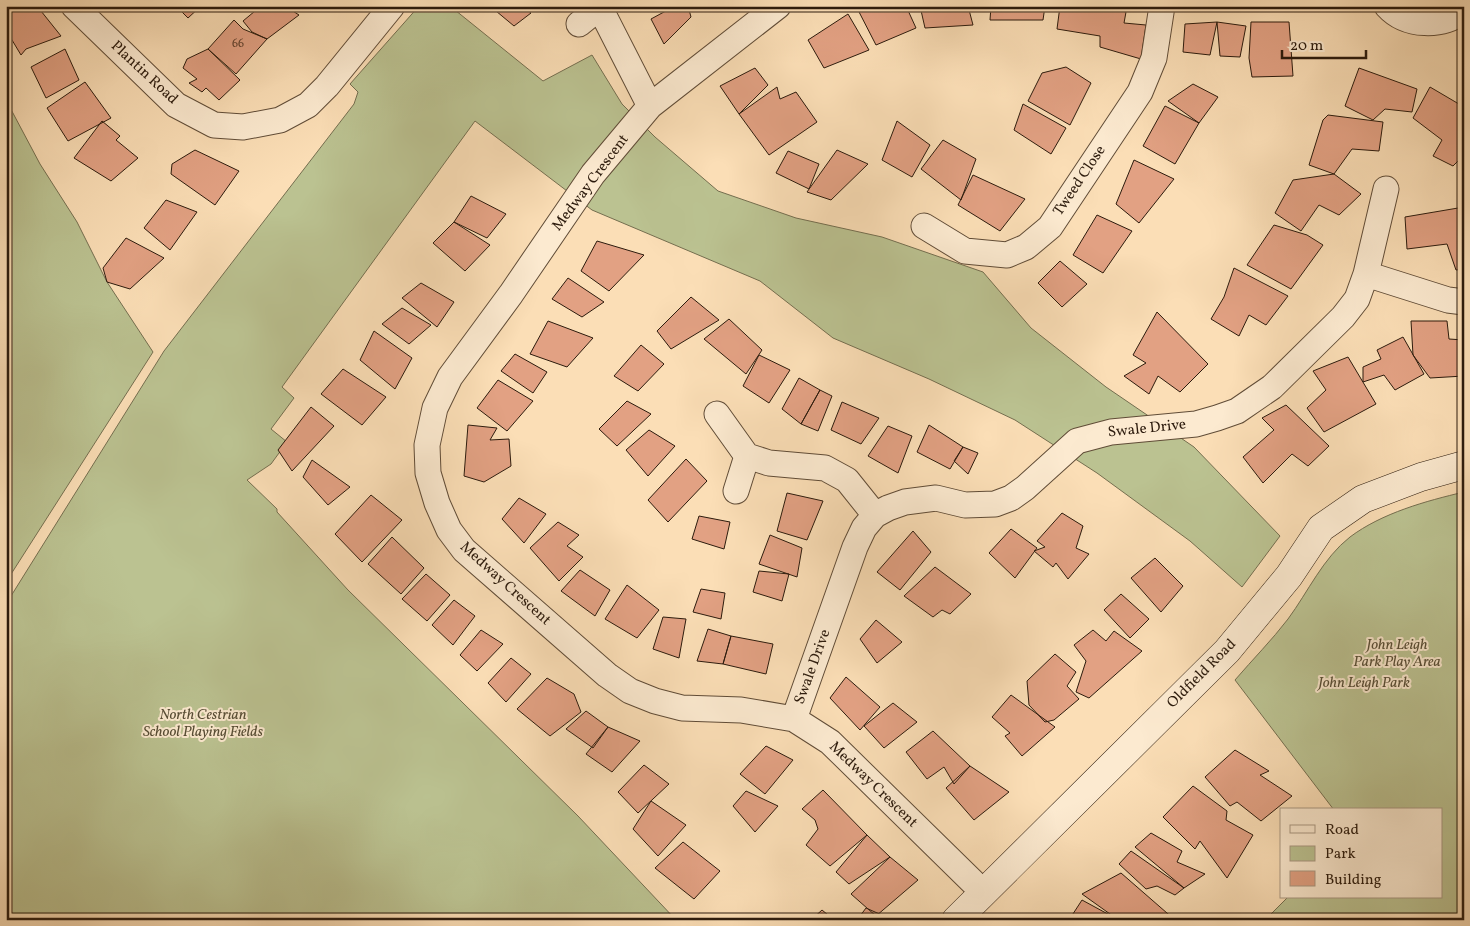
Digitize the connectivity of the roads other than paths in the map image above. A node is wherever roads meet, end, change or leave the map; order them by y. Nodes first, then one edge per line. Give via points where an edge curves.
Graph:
1 (74, 6) edge
2 (392, 6) edge
3 (778, 6) edge
4 (1162, 6) edge
5 (1387, 6) edge
6 (600, 7) edge
7 (1464, 10) edge
8 (579, 24) dead end
9 (1453, 24) edge
10 (650, 106) junction
11 (1386, 190) dead end
12 (924, 226) dead end
13 (1366, 274) junction
14 (1464, 302) edge
15 (717, 414) dead end
16 (747, 456) junction
17 (1464, 465) edge
18 (736, 491) dead end
19 (875, 515) junction
20 (794, 719) junction
21 (984, 893) junction
22 (956, 920) edge

1 - 2 street, Plantin Road via 176,105 214,124 229,126 262,125 280,120 308,105
3 - 10 street, Medway Crescent
4 - 12 street, Tweed Close via 1154,58 1140,92 1050,227 1026,247 1008,255 965,251
5 - 9 street via 1405,18 1423,23
6 - 8 street
6 - 10 street
7 - 9 street
10 - 20 street, Medway Crescent via 593,174 450,377 435,408 427,445 428,473 448,530 464,550 607,675 630,690 682,708 740,710
11 - 13 street, Swale Drive
13 - 14 street
13 - 19 street, Swale Drive via 1357,299 1343,317 1272,388 1237,411 1196,424 1111,432 1077,441 1025,488 996,504 965,505 936,498 905,502
15 - 16 street
16 - 18 street
16 - 19 street via 769,462 825,468 847,480
17 - 21 street, Oldfield Road via 1363,499 1321,528 1289,576 1227,651
19 - 20 street, Swale Drive via 855,547
20 - 21 street, Medway Crescent via 830,742
21 - 22 street, Oldfield Road

